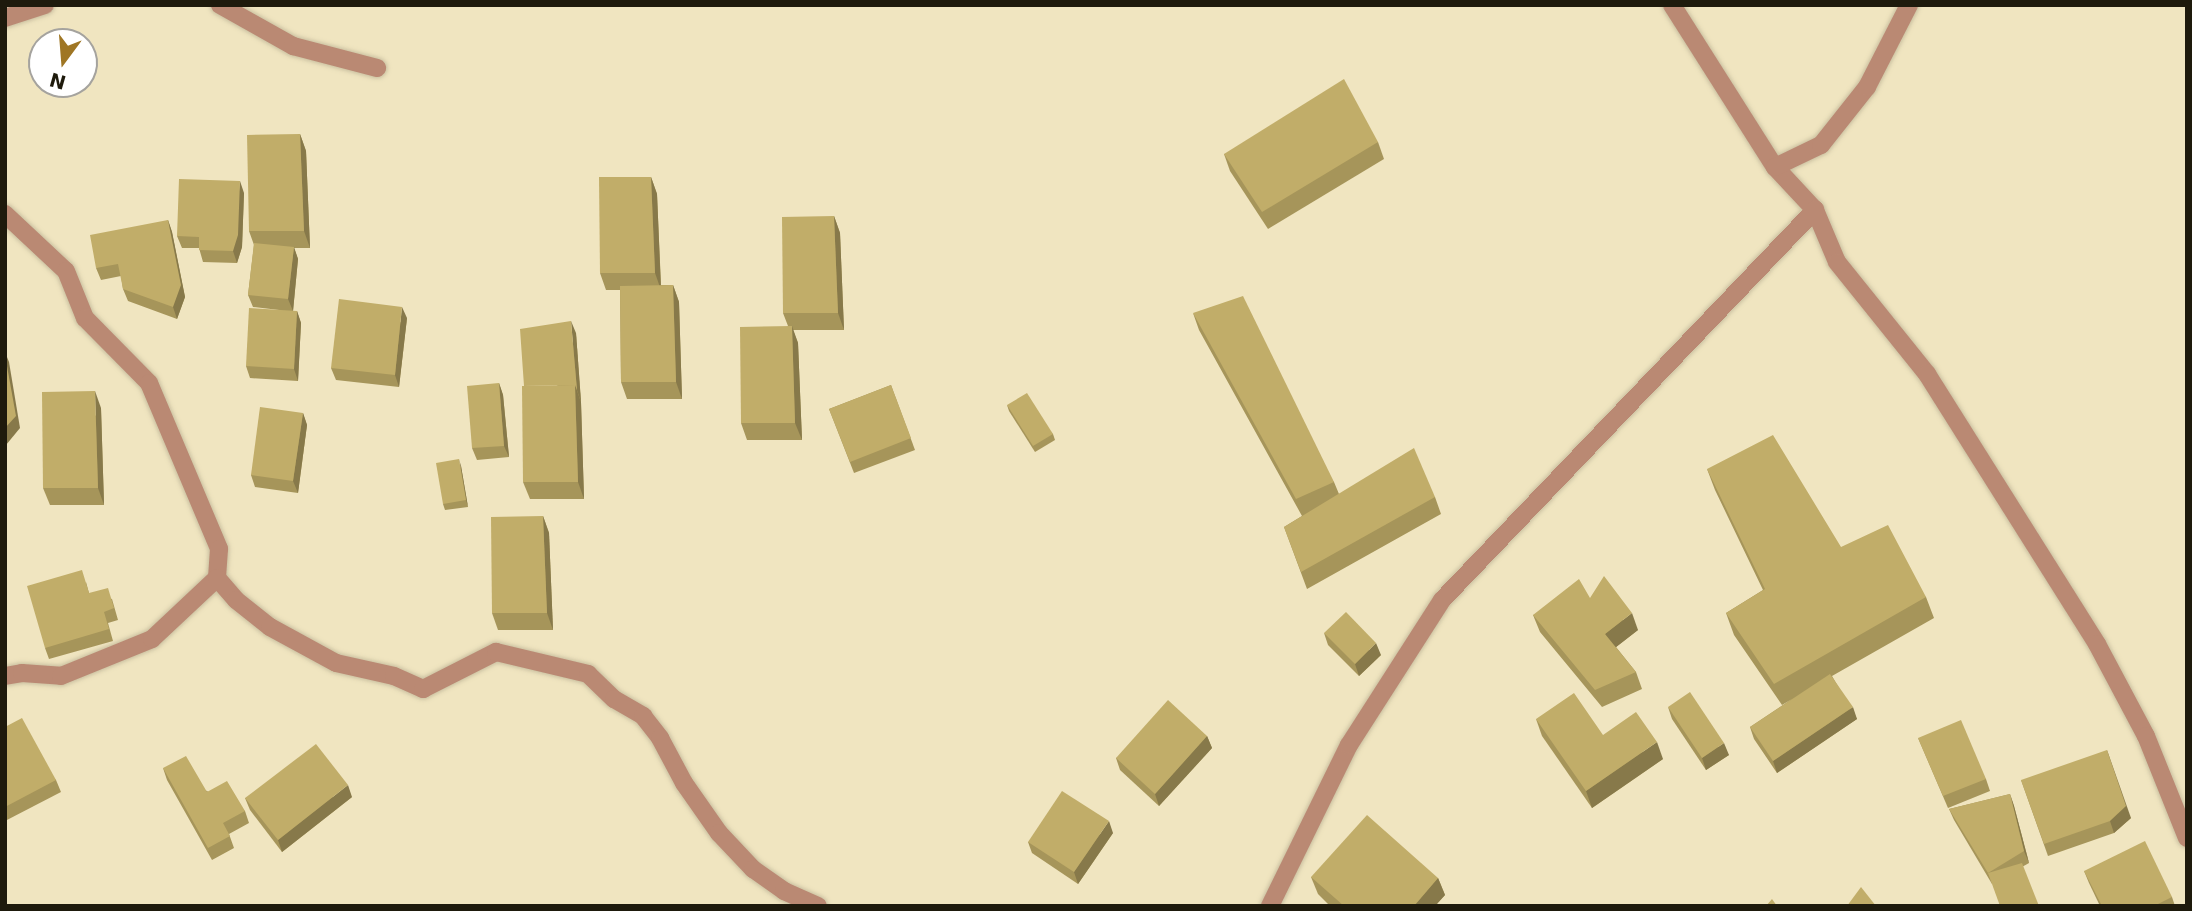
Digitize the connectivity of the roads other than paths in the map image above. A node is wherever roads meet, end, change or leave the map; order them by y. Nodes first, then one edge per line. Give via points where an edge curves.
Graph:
1 (45, 5) edge
2 (220, 5) edge
3 (1672, 5) edge
4 (1909, 5) edge
5 (5, 18) edge
6 (377, 68) dead end
7 (1775, 167) junction
8 (1815, 210) junction
9 (5, 214) edge
10 (217, 578) junction
11 (5, 676) edge
12 (2187, 838) edge
13 (818, 906) edge
14 (1270, 906) edge

1 - 5 street
2 - 6 street via 293,46
3 - 7 street
4 - 7 street via 1867,87 1821,145
7 - 8 street
8 - 12 street via 1837,262 1927,374 2097,644 2146,736
8 - 14 street via 1442,600 1349,745
9 - 10 street via 66,271 85,318 149,383 219,549
10 - 11 street via 152,639 61,676
10 - 13 street via 236,600 270,626 336,663 394,676 423,689 496,652 588,674 614,699 643,716 719,833 754,869 785,891

